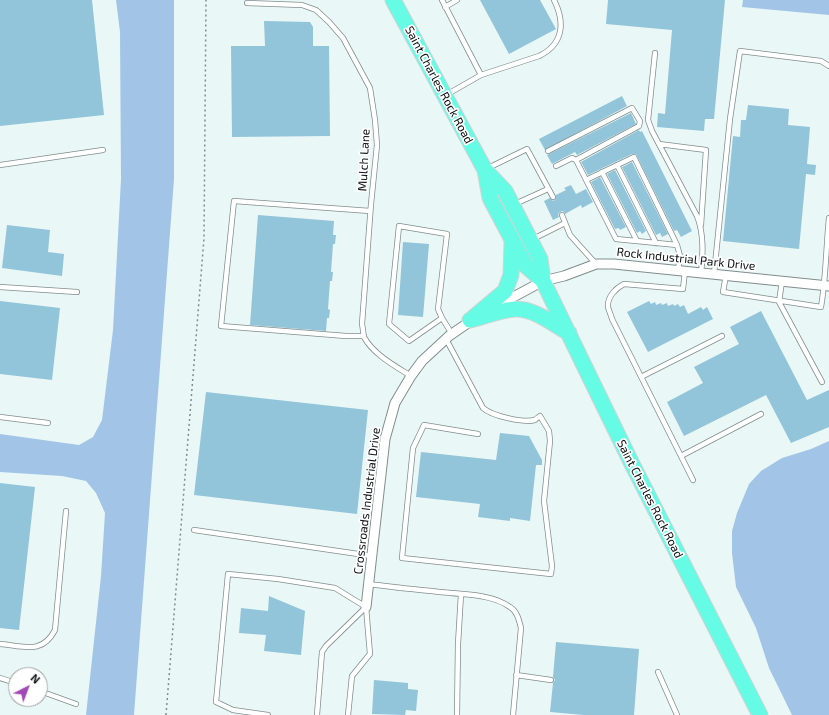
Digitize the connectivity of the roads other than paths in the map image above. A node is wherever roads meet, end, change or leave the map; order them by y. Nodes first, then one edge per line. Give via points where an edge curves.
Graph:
1 (393, 0) edge
2 (442, 0) edge
3 (457, 0) edge
4 (554, 0) edge
5 (247, 3) dead end
6 (445, 7) junction
7 (655, 53) dead end
8 (829, 66) edge
9 (481, 74) junction
10 (445, 96) junction
11 (659, 144) junction
12 (103, 150) dead end
13 (548, 152) dead end
14 (576, 160) junction
15 (0, 165) edge
16 (617, 165) junction
17 (556, 166) dead end
18 (485, 170) junction
19 (602, 172) junction
20 (586, 180) junction
21 (548, 189) junction
22 (553, 197) dead end
23 (512, 206) junction
24 (370, 212) junction
25 (562, 215) dead end
26 (829, 218) edge
27 (565, 224) junction
28 (701, 227) junction
29 (512, 239) junction
30 (530, 240) junction
31 (637, 241) junction
32 (656, 243) junction
33 (677, 245) junction
34 (827, 258) edge
35 (596, 264) junction
36 (681, 270) junction
37 (702, 272) junction
38 (714, 274) junction
39 (726, 275) junction
40 (543, 281) junction
41 (782, 281) junction
42 (827, 285) edge
43 (0, 288) edge
44 (77, 292) dead end
45 (779, 302) junction
46 (442, 318) junction
47 (470, 320) junction
48 (569, 333) junction
49 (364, 336) junction
50 (449, 336) junction
51 (722, 336) dead end
52 (410, 376) junction
53 (641, 377) junction
54 (822, 382) dead end
55 (762, 414) dead end
56 (0, 417) edge
57 (48, 422) dead end
58 (478, 434) dead end
59 (681, 456) junction
60 (693, 480) dead end
61 (66, 511) dead end
62 (194, 530) dead end
63 (372, 556) junction
64 (369, 584) junction
65 (461, 594) junction
66 (366, 607) junction
67 (0, 644) edge
68 (658, 672) dead end
69 (516, 675) junction
70 (551, 680) dead end
71 (48, 694) edge
72 (76, 704) dead end
73 (268, 715) edge
74 (317, 715) edge
75 (348, 715) edge
76 (457, 715) edge
77 (513, 715) edge
78 (677, 715) edge
79 (760, 715) edge

1 - 10 main road, Saint Charles Rock Road
2 - 6 lane
3 - 6 lane
4 - 9 lane via 561,18 562,30 553,44 539,56
5 - 24 lane, Mulch Lane via 302,5 316,10 343,38 370,88 375,120 377,145
6 - 9 lane
7 - 11 lane via 648,120
8 - 38 lane via 821,61 740,51 730,119
9 - 10 lane
10 - 18 main road, Saint Charles Rock Road
11 - 28 lane
11 - 28 lane via 706,150
12 - 15 lane
13 - 14 lane via 632,108 640,121 639,126
14 - 17 lane via 572,158
14 - 20 lane
16 - 19 lane
16 - 32 lane
16 - 33 lane via 634,157
18 - 21 lane via 527,149
18 - 23 main road, Saint Charles Rock Road via 505,191
18 - 29 main road, Saint Charles Rock Road via 490,198
19 - 20 lane
19 - 31 lane
20 - 31 lane via 616,239
21 - 22 lane
21 - 23 lane
23 - 30 main road, Saint Charles Rock Road
24 - 49 lane, Mulch Lane via 362,324
24 - 49 lane via 234,201 221,326
25 - 27 lane
26 - 34 lane
27 - 30 lane
27 - 35 lane via 570,235
28 - 37 lane
29 - 40 main road, Saint Charles Rock Road via 526,266
29 - 47 main road via 511,275 505,291
30 - 40 main road, Saint Charles Rock Road via 540,259
31 - 32 lane
32 - 33 lane
33 - 36 lane
34 - 42 lane
35 - 36 street, Rock Industrial Park Drive
35 - 40 street, Rock Industrial Park Drive
36 - 37 street, Rock Industrial Park Drive
36 - 53 lane via 683,289 624,284 617,287 608,305 612,319
37 - 38 street, Rock Industrial Park Drive
38 - 39 street, Rock Industrial Park Drive
39 - 41 street, Rock Industrial Park Drive
39 - 45 lane via 723,292
40 - 47 street, Crossroads Industrial Drive
40 - 48 main road, Saint Charles Rock Road
41 - 42 street, Rock Industrial Park Drive
41 - 45 lane
42 - 45 lane via 821,308
43 - 44 lane
45 - 54 lane
46 - 46 lane via 438,309 447,234 399,226 389,324 409,341
46 - 50 lane
47 - 48 main road via 514,309 522,310 538,315
47 - 50 street, Crossroads Industrial Drive
48 - 79 main road, Saint Charles Rock Road via 631,462
49 - 52 lane via 383,357
50 - 52 street, Crossroads Industrial Drive
50 - 58 lane via 483,408 496,416 524,420 535,420 540,416 549,432 544,501 551,574 402,558 413,448 424,425
51 - 53 lane
52 - 63 street, Crossroads Industrial Drive via 395,403 385,439
53 - 59 lane
55 - 59 lane
56 - 57 lane
59 - 60 lane
61 - 67 lane via 55,630 50,639 42,645 32,647
62 - 63 lane
63 - 64 street, Crossroads Industrial Drive
64 - 65 lane
64 - 66 street, Crossroads Industrial Drive
65 - 69 lane via 496,600 511,607 517,615 521,628
65 - 76 lane
66 - 73 lane via 335,588 228,574 216,702 233,710
66 - 74 lane via 322,652
66 - 75 lane via 370,654 352,676
68 - 78 lane
69 - 70 lane
69 - 77 lane
71 - 72 lane

